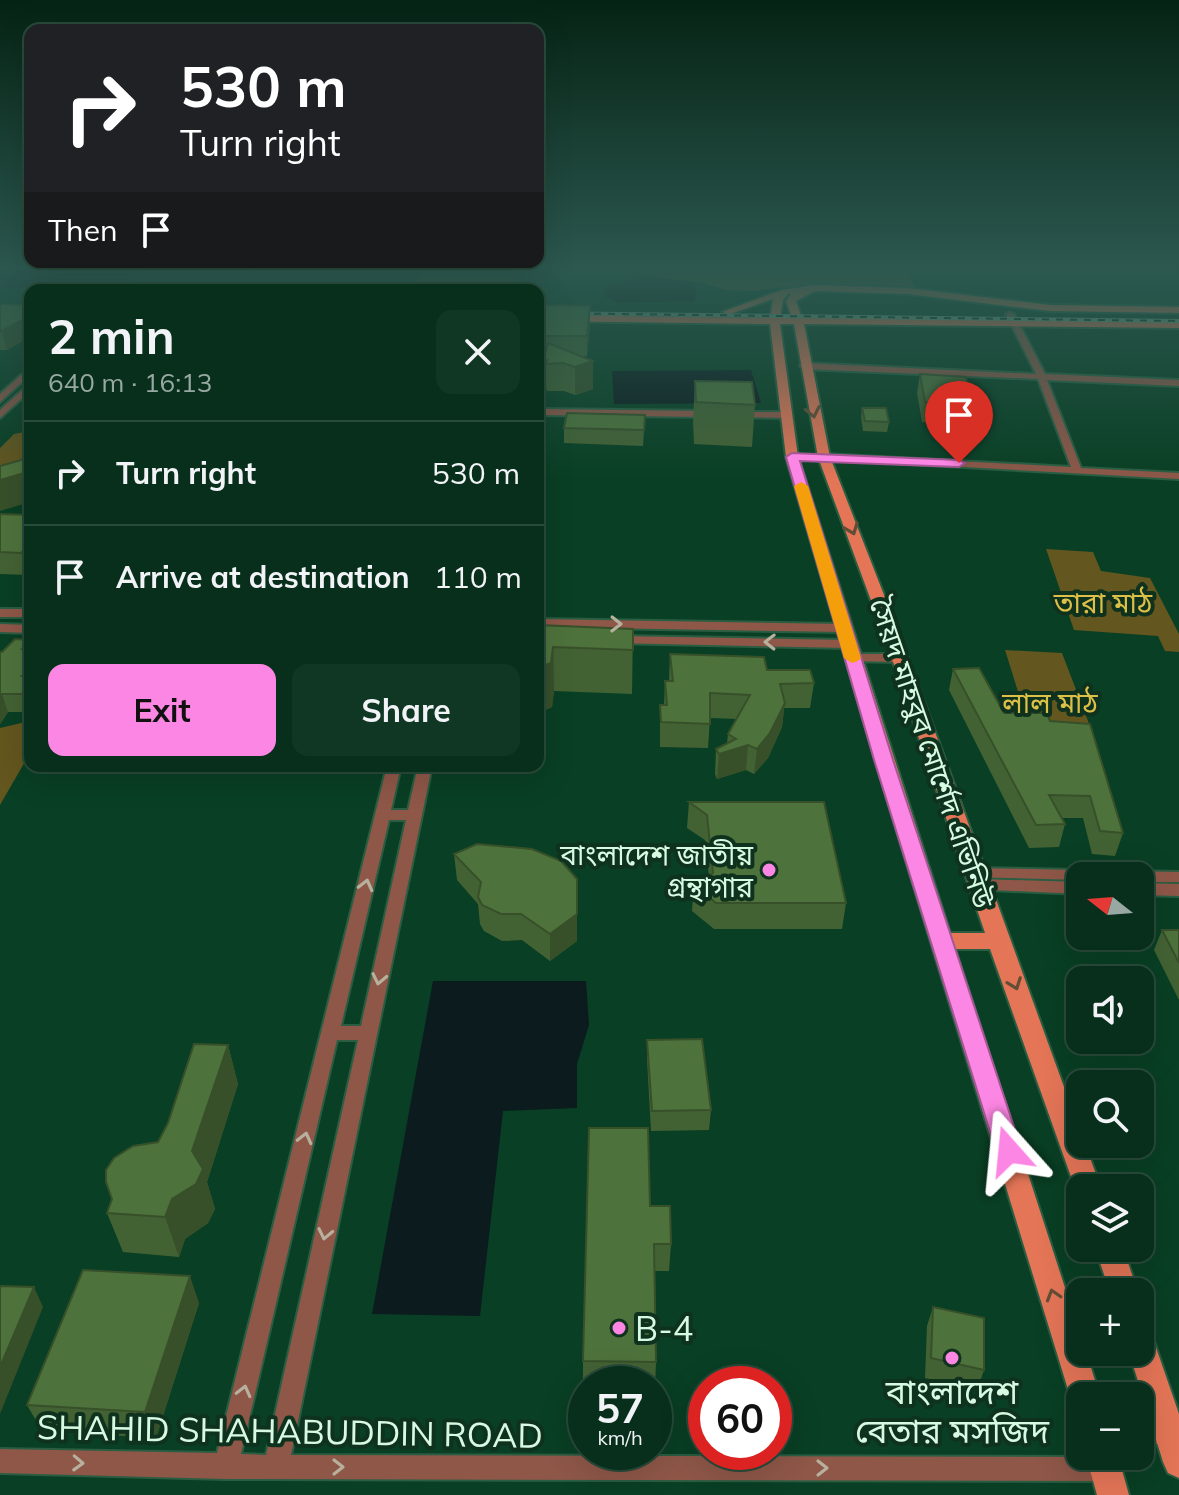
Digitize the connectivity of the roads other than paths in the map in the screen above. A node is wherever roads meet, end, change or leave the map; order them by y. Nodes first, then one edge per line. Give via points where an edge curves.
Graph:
1 (777, 341) edge
2 (804, 341) edge
3 (1024, 341) edge
4 (801, 343) joint
5 (804, 366) junction
6 (1041, 375) junction
7 (24, 376) edge
8 (1179, 383) edge
9 (24, 392) edge
10 (0, 399) edge
11 (544, 412) edge
12 (0, 415) edge
13 (786, 415) junction
14 (808, 457) junction
15 (1077, 470) junction
16 (1179, 476) edge
17 (0, 613) edge
18 (24, 613) edge
19 (544, 623) edge
20 (0, 628) edge
21 (24, 629) edge
22 (599, 639) edge
23 (840, 640) junction
24 (900, 658) junction
25 (393, 772) edge
26 (424, 772) edge
27 (382, 815) junction
28 (414, 815) junction
29 (1179, 877) edge
30 (976, 879) junction
31 (1066, 887) edge
32 (1154, 889) edge
33 (1179, 890) edge
34 (942, 941) junction
35 (999, 941) junction
36 (330, 1033) junction
37 (368, 1033) junction
38 (1083, 1174) edge
39 (1144, 1366) edge
40 (1081, 1382) edge
41 (1155, 1432) edge
42 (0, 1461) edge
43 (1179, 1462) edge
44 (226, 1467) junction
45 (276, 1467) junction
46 (1107, 1473) edge

1 - 13 main road, সৈয়দ মাহবুব মোর্শেদ এভিনিউ
2 - 4 main road
3 - 6 street
4 - 5 main road, সৈয়দ মাহবুব মোর্শেদ এভিনিউ
5 - 6 street
5 -> 14 main road, সৈয়দ মাহবুব মোর্শেদ এভিনিউ
6 - 8 street
6 - 15 street
7 - 10 street
9 - 12 street
11 - 13 street
13 - 14 main road, সৈয়দ মাহবুব মোর্শেদ এভিনিউ
14 - 15 street
14 - 23 main road, সৈয়দ মাহবুব মোর্শেদ এভিনিউ
14 -> 24 main road, সৈয়দ মাহবুব মোর্শেদ এভিনিউ
15 - 16 street
17 - 18 street
19 -> 23 street
20 - 21 street
23 -> 22 street
23 - 24 street
23 - 34 main road, সৈয়দ মাহবুব মোর্শেদ এভিনিউ
24 - 30 main road, সৈয়দ মাহবুব মোর্শেদ এভিনিউ
25 - 27 street
26 - 28 street
27 - 28 street
36 -> 27 street
28 -> 37 street
29 - 30 street
30 - 31 street
30 - 35 main road, সৈয়দ মাহবুব মোর্শেদ এভিনিউ
32 - 33 street
34 - 35 main road
40 -> 34 main road, সৈয়দ মাহবুব মোর্শেদ এভিনিউ
35 -> 38 main road, সৈয়দ মাহবুব মোর্শেদ এভিনিউ
36 - 37 street
44 -> 36 street
37 -> 45 street
39 - 41 main road
41 - 43 main road
42 -> 44 street, SHAHID SHAHABUDDIN ROAD
44 - 45 street, SHAHID SHAHABUDDIN ROAD
45 -> 46 street, SHAHID SHAHABUDDIN ROAD

